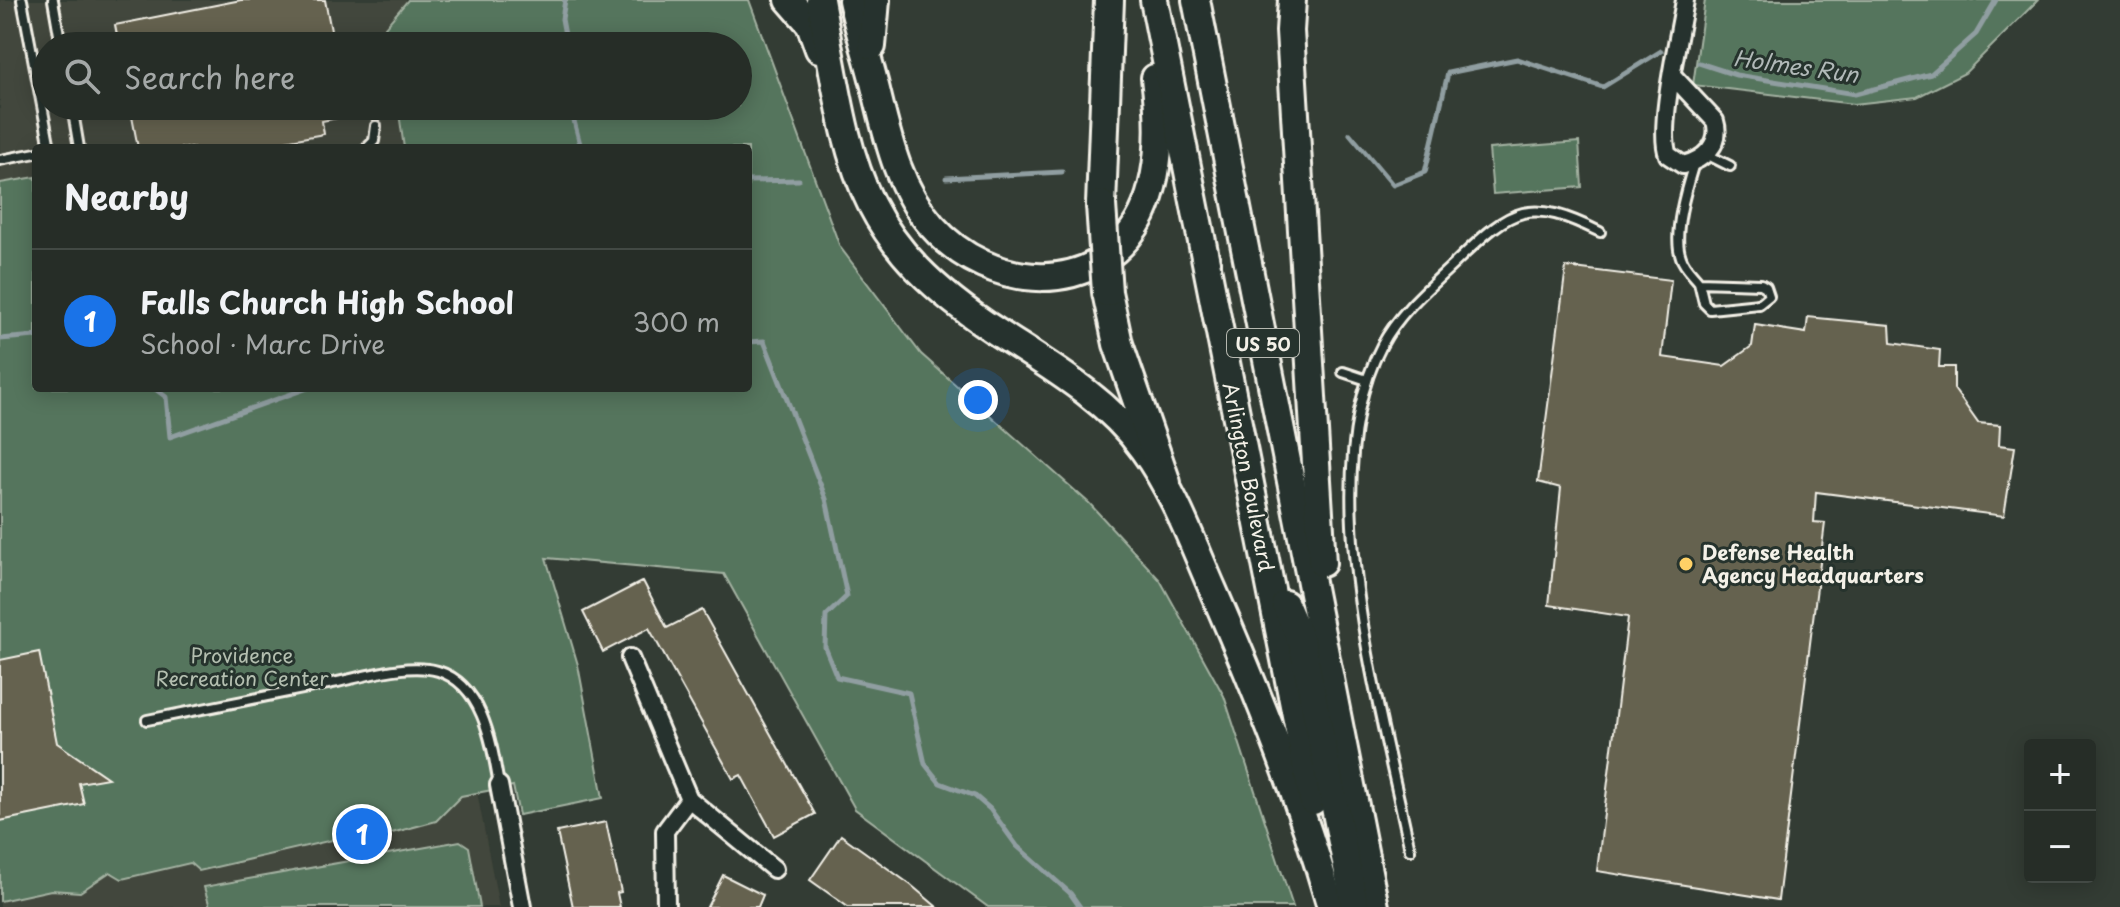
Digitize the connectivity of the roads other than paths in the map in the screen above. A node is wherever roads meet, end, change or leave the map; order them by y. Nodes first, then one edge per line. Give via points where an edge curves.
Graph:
1 (22, 0) edge
2 (53, 0) edge
3 (789, 0) edge
4 (820, 0) edge
5 (852, 0) edge
6 (876, 0) edge
7 (1109, 0) edge
8 (1140, 0) edge
9 (1154, 0) edge
10 (1196, 0) edge
11 (1685, 0) edge
12 (1290, 3) edge
13 (59, 32) edge
14 (32, 53) edge
15 (1673, 76) junction
16 (873, 78) junction
17 (838, 102) junction
18 (45, 120) edge
19 (74, 120) edge
20 (376, 126) dead end
21 (49, 144) edge
22 (78, 144) edge
23 (371, 144) edge
24 (32, 154) edge
25 (1700, 158) junction
26 (0, 160) edge
27 (1730, 166) dead end
28 (1600, 232) dead end
29 (1699, 282) junction
30 (1343, 372) dead end
31 (1367, 380) junction
32 (1166, 483) junction
33 (1265, 560) junction
34 (630, 658) dead end
35 (1332, 686) junction
36 (147, 720) dead end
37 (499, 785) joint
38 (689, 799) junction
39 (1410, 850) dead end
40 (774, 869) dead end
41 (522, 907) edge
42 (666, 907) edge
43 (1332, 907) edge
44 (1355, 907) edge
45 (1375, 907) edge

1 - 14 lane
2 - 13 lane
3 - 17 highway via 810,24
4 - 17 highway
5 - 16 highway
6 - 16 highway
7 - 32 highway, bridge via 1101,205 1107,292 1118,344
8 - 16 highway via 1158,109 1157,163 1150,194 1117,248 1068,274 1002,274 969,260 948,243 900,174
9 - 33 highway, Arlington Boulevard / US 50
10 - 35 highway, Arlington Boulevard / US 50
11 - 15 street
12 - 35 highway via 1312,427
15 - 25 street via 1715,121 1716,142
15 - 25 street via 1664,147 1674,163
17 - 32 highway via 856,172 875,215 916,269 965,311 1106,409 1142,447
18 - 21 lane
19 - 22 lane
20 - 23 lane
24 - 26 lane
25 - 27 lane
25 - 29 lane via 1683,202 1679,249
28 - 31 lane via 1549,211 1524,212 1496,225 1401,316
29 - 29 lane via 1761,284 1769,296 1759,304 1710,309
30 - 31 lane
31 - 39 lane via 1351,478 1353,537 1361,605
32 - 43 highway via 1259,695
33 - 43 highway, Arlington Boulevard / US 50
33 - 44 highway via 1302,643
34 - 38 street
35 - 45 highway, Arlington Boulevard / US 50
36 - 37 lane via 368,676 438,672 460,685 480,710
37 - 41 street
38 - 40 street
38 - 42 street via 665,831

